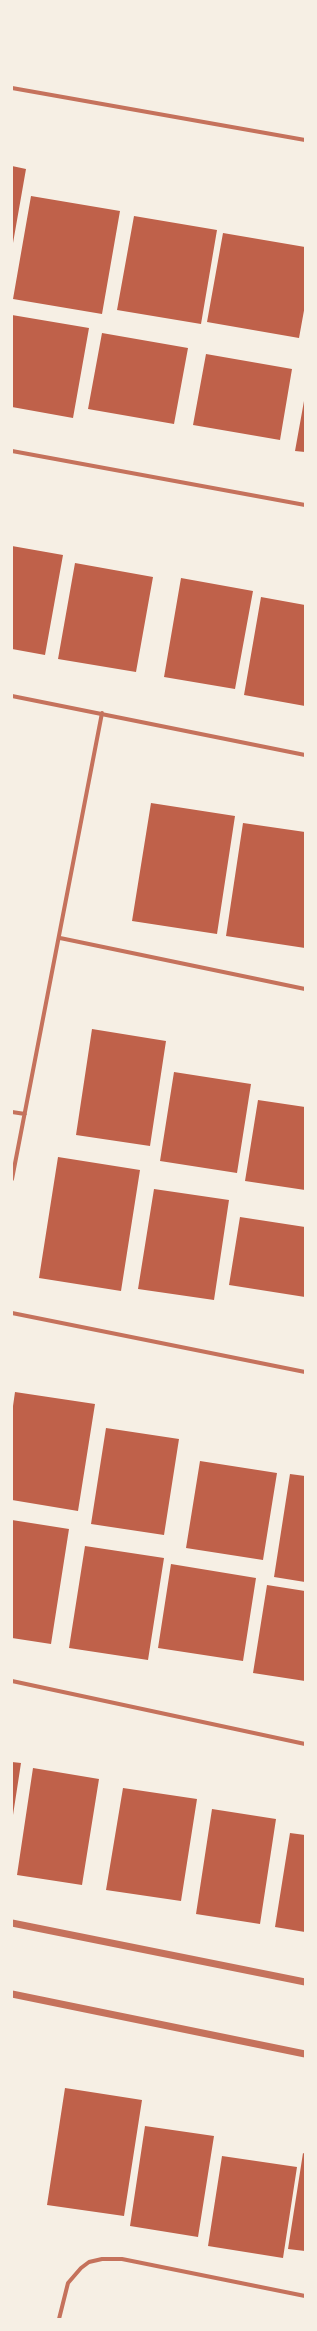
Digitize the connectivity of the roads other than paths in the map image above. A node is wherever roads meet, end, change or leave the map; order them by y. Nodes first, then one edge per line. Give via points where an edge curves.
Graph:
1 (12, 88) edge
2 (305, 140) edge
3 (12, 451) edge
4 (305, 505) edge
5 (12, 696) edge
6 (102, 713) junction
7 (305, 755) edge
8 (60, 938) junction
9 (305, 989) edge
10 (12, 1112) edge
11 (25, 1114) junction
12 (12, 1179) edge
13 (12, 1314) edge
14 (305, 1372) edge
15 (12, 1681) edge
16 (305, 1744) edge
17 (12, 1923) edge
18 (305, 1982) edge
19 (12, 1994) edge
20 (305, 2054) edge
21 (305, 2296) edge
22 (59, 2319) edge

1 - 2 street
3 - 4 street
5 - 6 street
6 - 7 street
6 - 8 street
8 - 9 street
8 - 11 street
10 - 11 street
11 - 12 street
13 - 14 street
15 - 16 street
17 - 18 street
19 - 20 street
21 - 22 street via 122,2259 102,2259 89,2262 68,2283

